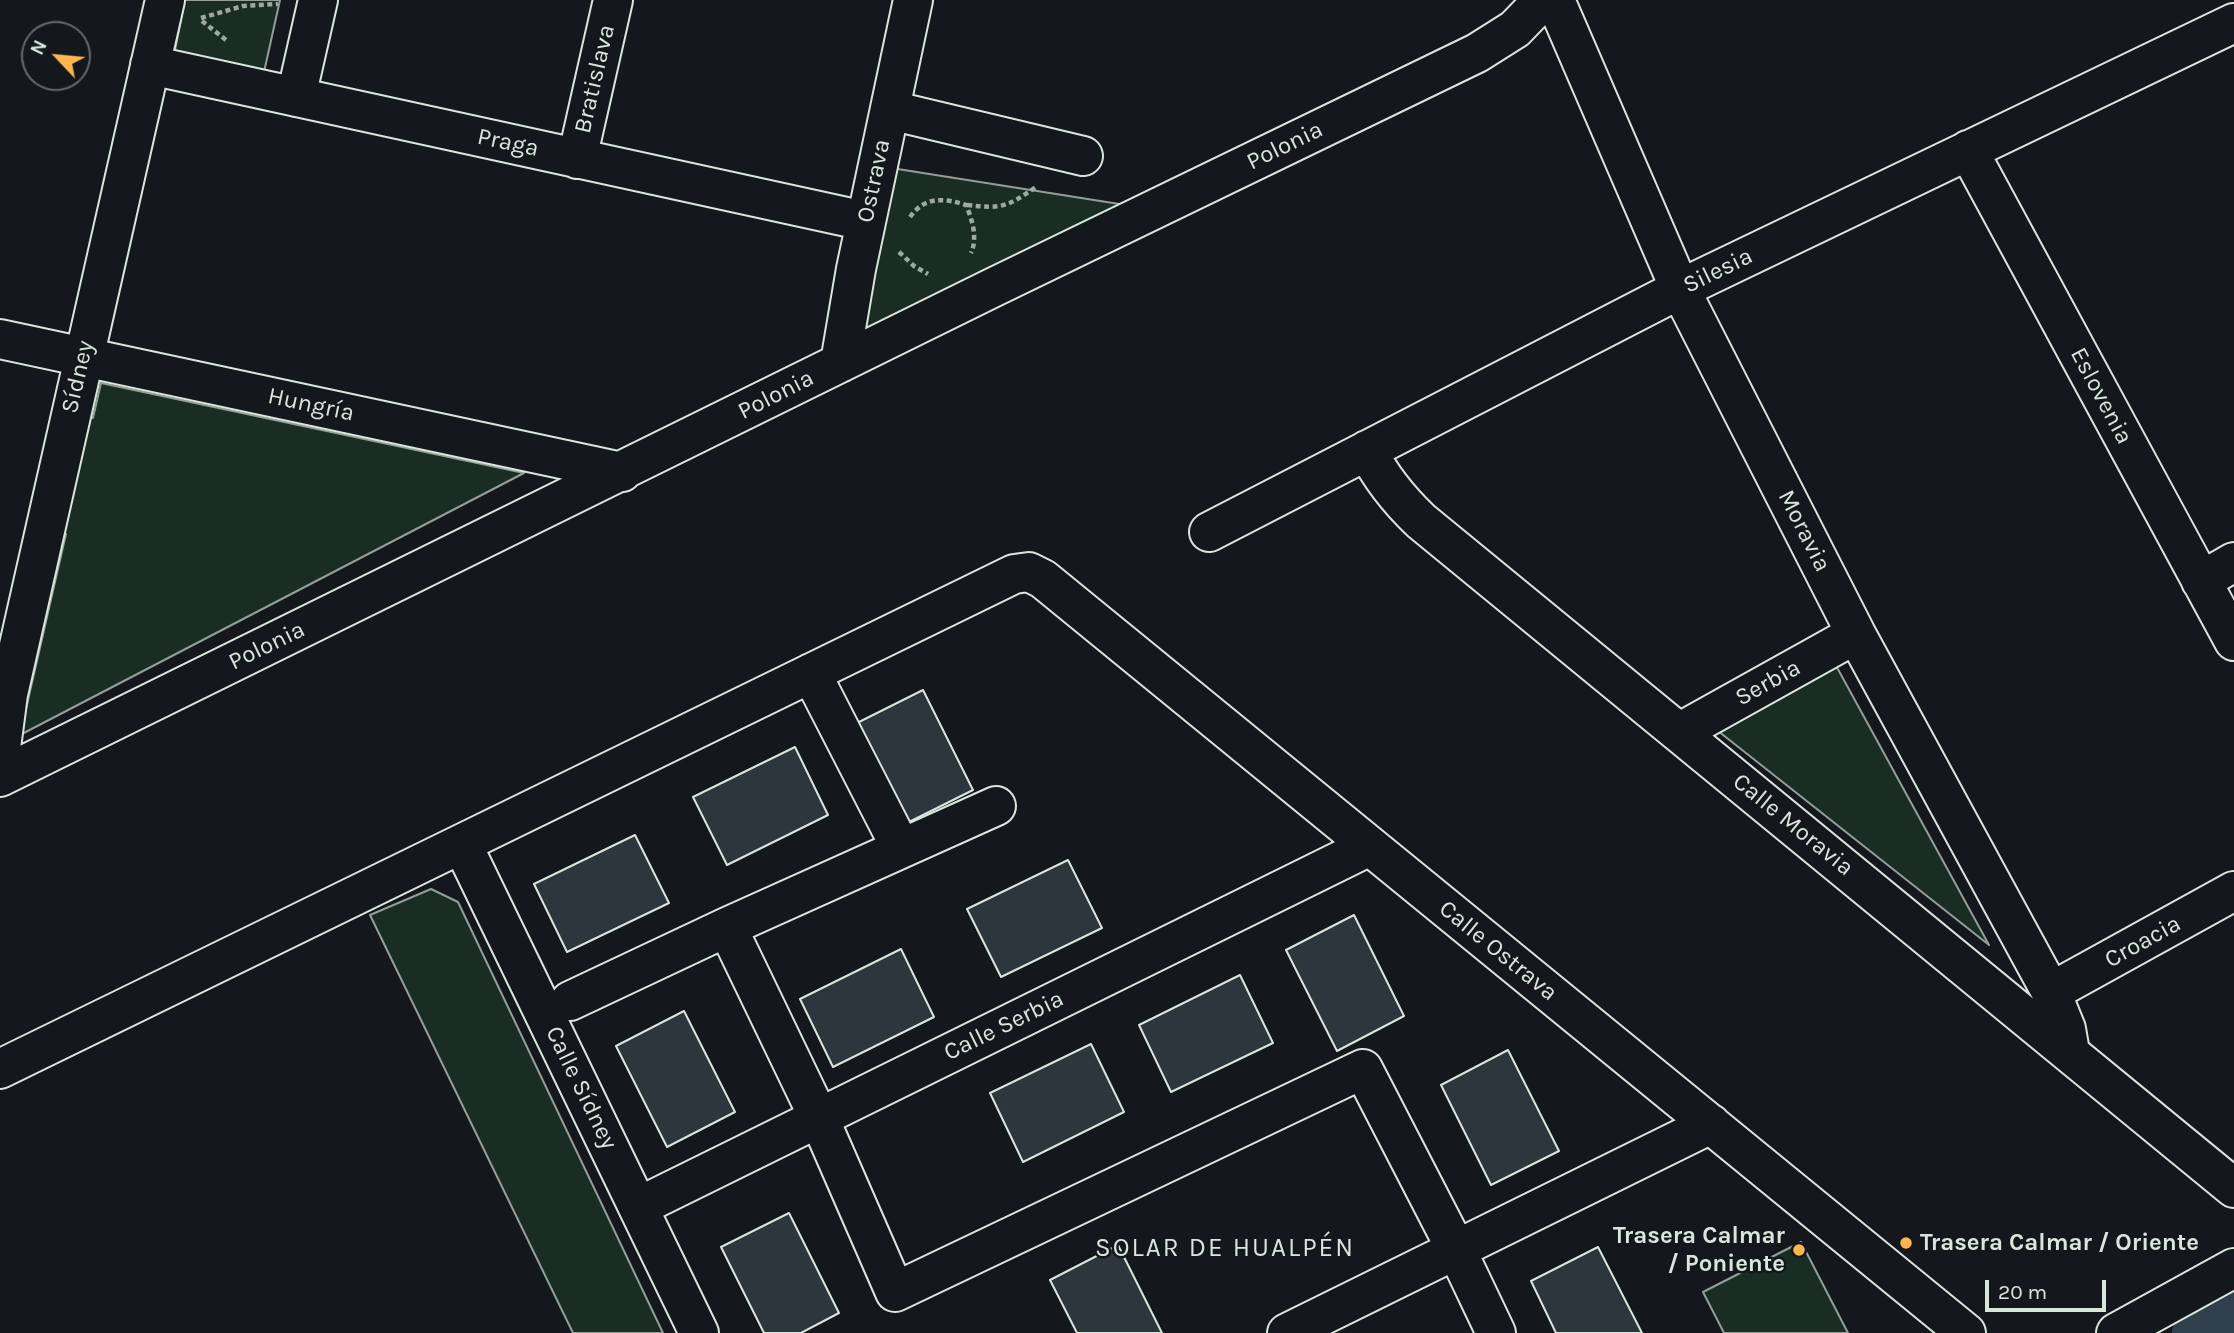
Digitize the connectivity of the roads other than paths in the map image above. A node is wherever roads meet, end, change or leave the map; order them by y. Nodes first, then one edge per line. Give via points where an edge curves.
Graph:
1 (613, 0) edge
2 (913, 0) edge
3 (1542, 0) edge
4 (1555, 0) edge
5 (317, 1) edge
6 (180, 5) edge
7 (2234, 23) edge
8 (150, 65) junction
9 (296, 97) junction
10 (890, 110) junction
11 (1968, 150) junction
12 (1083, 156) road end
13 (577, 159) junction
14 (865, 221) junction
15 (1680, 289) junction
16 (0, 339) edge
17 (83, 356) junction
18 (840, 363) junction
19 (1367, 450) junction
20 (622, 472) junction
21 (1209, 532) dead end
22 (2234, 562) edge
23 (2202, 581) junction
24 (1856, 634) junction
25 (2234, 641) edge
26 (811, 673) junction
27 (1680, 732) junction
28 (0, 755) edge
29 (0, 777) edge
30 (996, 806) dead end
31 (462, 844) junction
32 (1370, 846) junction
33 (901, 848) junction
34 (2234, 891) edge
35 (727, 927) junction
36 (2051, 992) junction
37 (570, 1001) dead end
38 (2070, 1052) junction
39 (0, 1069) edge
40 (819, 1118) junction
41 (1711, 1124) junction
42 (2234, 1188) edge
43 (638, 1207) junction
44 (1456, 1250) junction
45 (2234, 1268) edge
46 (699, 1333) edge
47 (1287, 1333) edge
48 (1496, 1333) edge
49 (1966, 1333) edge
50 (2116, 1333) edge

1 - 13 street, Bratislava
2 - 10 street, Ostrava
3 - 18 street, Polonia via 1515,29 1476,53
4 - 15 street, Moravia
5 - 9 street
6 - 8 street, Sídney
7 - 11 street, Silesia
8 - 9 street, Praga
8 - 17 street, Sídney
9 - 13 street, Praga
10 - 12 street
10 - 14 street, Ostrava
11 - 15 street, Silesia
11 - 23 street, Eslovenia
13 - 14 street, Praga
14 - 18 street, Ostrava
15 - 19 street, Silesia
15 - 24 street, Moravia
16 - 17 street, Hungría
17 - 20 street, Hungría
17 - 28 street, Sídney via 8,694
18 - 20 street, Polonia
19 - 21 street, Silesia
19 - 27 street, Calle Moravia via 1387,484 1421,521
20 - 29 street, Polonia
22 - 23 street
23 - 25 street, Eslovenia
24 - 27 street, Serbia
24 - 36 street, Moravia
26 - 31 street
26 - 32 street, Calle Ostrava via 1014,574 1028,572 1043,579
26 - 33 street
27 - 38 street, Calle Moravia
30 - 33 street
31 - 39 street
31 - 43 street, Calle Sídney
32 - 40 street, Calle Serbia
32 - 41 street, Calle Ostrava
33 - 35 street
34 - 36 street, Croacia
35 - 37 street
35 - 40 street
36 - 38 street, Moravia
38 - 42 street, Calle Moravia
40 - 43 street, Calle Serbia
40 - 44 street via 895,1292 1363,1069
41 - 44 street
41 - 49 street, Calle Ostrava
43 - 46 street, Calle Sídney
44 - 47 street
44 - 48 street
45 - 50 street

